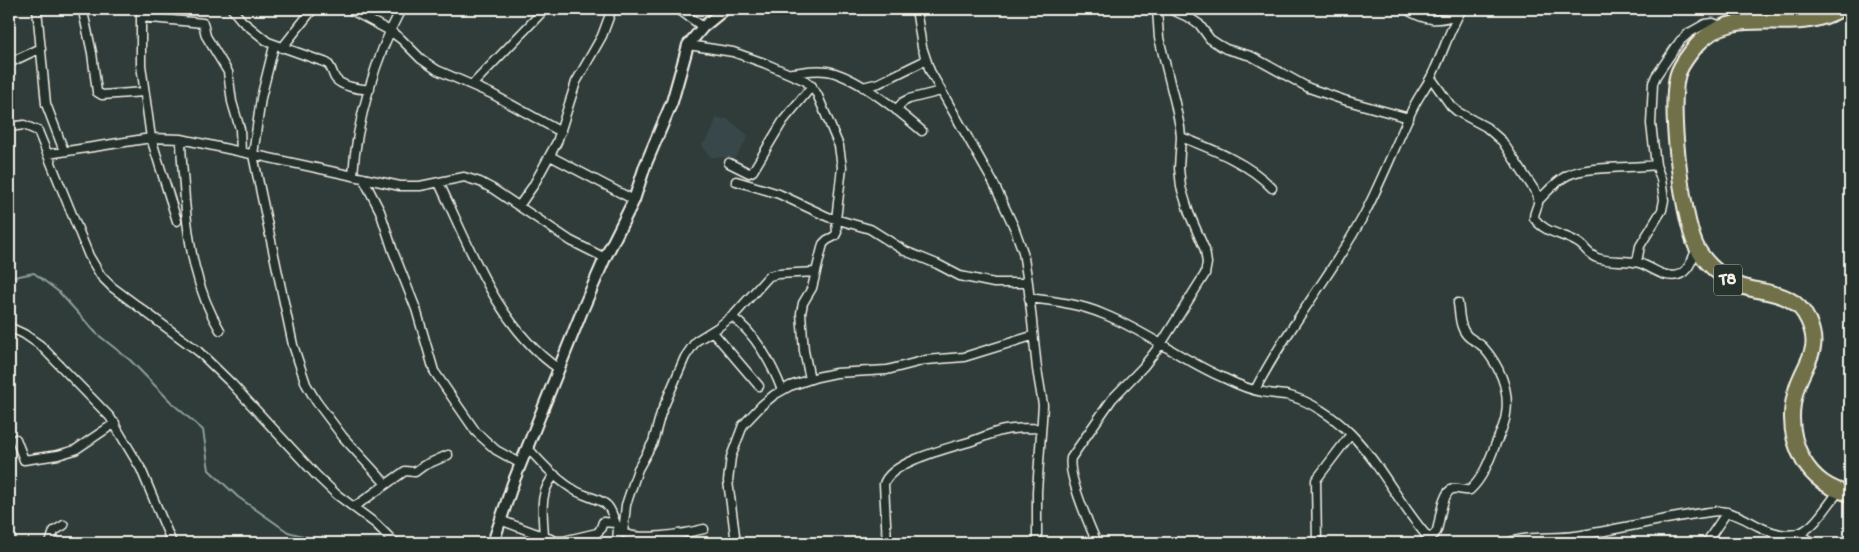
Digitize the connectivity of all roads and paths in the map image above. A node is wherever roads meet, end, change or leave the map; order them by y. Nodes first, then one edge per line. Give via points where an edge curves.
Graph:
1 (37, 9) edge
2 (232, 9) edge
3 (313, 9) edge
4 (349, 9) edge
5 (401, 9) edge
6 (546, 9) edge
7 (678, 9) edge
8 (725, 9) edge
9 (916, 9) edge
10 (1157, 9) edge
11 (1170, 9) edge
12 (1406, 9) edge
13 (1841, 9) edge
14 (608, 10) edge
15 (1461, 11) edge
16 (141, 13) edge
17 (84, 16) dead end
18 (1728, 23) junction
19 (702, 27) junction
20 (390, 31) junction
21 (688, 45) junction
22 (278, 47) junction
23 (41, 48) junction
24 (926, 60) junction
25 (9, 63) edge
26 (790, 73) junction
27 (1430, 78) junction
28 (472, 85) junction
29 (812, 86) junction
30 (863, 87) junction
31 (370, 89) junction
32 (941, 91) junction
33 (144, 92) junction
34 (896, 110) junction
35 (1409, 118) junction
36 (9, 127) edge
37 (922, 131) dead end
38 (561, 132) junction
39 (151, 138) junction
40 (1181, 138) junction
41 (181, 139) junction
42 (64, 151) junction
43 (241, 152) junction
44 (48, 154) junction
45 (253, 155) junction
46 (550, 156) junction
47 (729, 163) dead end
48 (1656, 165) junction
49 (353, 175) junction
50 (363, 178) junction
51 (736, 181) dead end
52 (438, 182) junction
53 (1272, 188) dead end
54 (634, 200) junction
55 (1539, 200) junction
56 (518, 206) junction
57 (836, 220) junction
58 (177, 221) dead end
59 (1697, 248) junction
60 (605, 258) junction
61 (1637, 262) junction
62 (816, 272) junction
63 (1028, 283) junction
64 (1029, 298) junction
65 (1458, 302) dead end
66 (732, 317) junction
67 (9, 327) edge
68 (220, 330) dead end
69 (712, 331) junction
70 (1032, 336) junction
71 (1161, 344) junction
72 (559, 369) junction
73 (810, 379) junction
74 (759, 386) dead end
75 (782, 390) junction
76 (1255, 390) junction
77 (114, 423) junction
78 (1040, 428) junction
79 (1351, 434) junction
80 (16, 440) dead end
81 (528, 448) junction
82 (448, 455) dead end
83 (521, 464) junction
84 (555, 474) junction
85 (386, 484) junction
86 (1845, 493) edge
87 (354, 507) junction
88 (1726, 512) junction
89 (500, 520) junction
90 (64, 525) dead end
91 (619, 528) junction
92 (704, 529) dead end
93 (1798, 534) junction
94 (544, 537) junction
95 (1850, 539) edge
96 (1431, 541) edge
97 (50, 543) edge
98 (172, 543) edge
99 (395, 543) edge
100 (493, 543) edge
101 (616, 543) edge
102 (736, 543) edge
103 (887, 543) edge
104 (1037, 543) edge
105 (1098, 543) edge
106 (1317, 543) edge
107 (1508, 543) edge
108 (1706, 543) edge
109 (1813, 543) edge
110 (1842, 543) edge

1 - 23 street
2 - 22 street via 253,31
3 - 22 street
4 - 20 street
5 - 20 street
6 - 28 street
7 - 19 street
8 - 19 street
9 - 24 street
10 - 40 street via 1159,38 1176,103
11 - 35 street via 1199,24 1219,45 1250,56 1310,88
12 - 15 street via 1434,20
13 - 18 highway via 1824,17 1800,21 1750,19
14 - 38 street via 600,40 576,82
15 - 27 street
16 - 33 street
16 - 43 street via 203,23 206,36 228,72 240,129
17 - 33 street via 97,92 102,95
18 - 48 street via 1705,24 1689,34 1680,41 1656,76 1651,124
18 - 59 highway, T8 via 1710,32 1687,58 1679,71 1674,98 1683,195
19 - 21 street
20 - 28 street via 428,64
20 - 31 street
21 - 26 street via 734,52
21 - 54 street via 672,102
22 - 31 street via 328,63 342,83
22 - 45 street via 261,98
23 - 25 street
23 - 42 street via 46,104
24 - 30 street via 879,83
24 - 32 street
26 - 29 street
26 - 30 street via 826,71
27 - 35 street
27 - 55 street via 1451,106 1502,141
28 - 38 street
29 - 47 street via 783,121 753,171 749,173
29 - 57 street via 823,105 841,156
30 - 34 street
31 - 49 street via 359,128
32 - 34 street via 909,99
32 - 63 street via 1008,214 1023,252
33 - 39 street
34 - 37 street
35 - 76 street via 1351,238 1273,355
36 - 44 street via 24,125 34,128
38 - 46 street
39 - 41 street
39 - 42 street
39 - 58 street
40 - 53 street via 1232,160
40 - 71 street via 1181,187 1207,263 1204,277
41 - 43 street
41 - 68 street via 187,227 193,261 202,295
42 - 44 street
43 - 45 street
44 - 87 street via 89,256 102,276 112,287 198,351 316,475
45 - 49 street
45 - 85 street via 289,325 306,384 327,417
46 - 54 street
46 - 56 street
48 - 55 street via 1570,174
48 - 61 street via 1664,200 1662,210 1640,246
49 - 50 street
50 - 52 street via 411,187
50 - 83 street via 380,211 392,252 416,309 434,371 476,432 496,450
51 - 57 street via 767,189
52 - 56 street via 457,177 470,178
52 - 72 street via 494,296 534,348
54 - 60 street
55 - 61 street via 1534,218 1541,226 1580,244 1587,254
56 - 60 street via 571,241
57 - 62 street via 837,232 824,244
57 - 63 street via 870,229 904,251 966,278 994,283
59 - 61 street via 1692,261 1680,275 1666,275
59 - 86 highway, T8 via 1725,278 1735,284 1784,296 1807,317 1814,332 1814,350 1793,402 1793,436 1800,454 1816,478
60 - 72 street
62 - 66 street via 769,276
62 - 73 street via 801,313
63 - 64 street
64 - 70 street
64 - 71 street via 1103,313
65 - 96 street via 1461,326 1481,345 1501,375 1507,413 1478,480 1470,490 1454,489 1448,493
66 - 69 street
66 - 75 street via 744,326 762,351
67 - 77 street via 40,346
69 - 74 street
69 - 91 street via 696,341 679,369 653,442 636,474
70 - 73 street via 973,355
70 - 78 street via 1043,404
71 - 76 street via 1210,372
71 - 105 street via 1116,394 1071,458 1076,489
72 - 81 street
73 - 75 street
75 - 102 street via 743,425 731,456 728,481
76 - 79 street via 1303,401 1330,416
77 - 80 street via 81,448 58,455 24,460
77 - 98 street via 141,469
78 - 103 street via 1002,430 914,460 890,474 884,484
78 - 104 street
79 - 96 street
79 - 106 street via 1316,480
81 - 83 street
81 - 84 street
82 - 85 street via 414,472 405,471
83 - 89 street
84 - 91 street via 578,492 607,505
84 - 94 street via 543,493
85 - 87 street
86 - 93 street
87 - 99 street
88 - 93 street via 1774,534
88 - 107 street via 1709,512 1575,536 1520,539
88 - 108 street
89 - 94 street
89 - 100 street
90 - 97 street via 54,531
91 - 92 street via 660,537
91 - 94 street via 603,522 597,533 563,541
91 - 101 street
93 - 109 street
95 - 110 street

